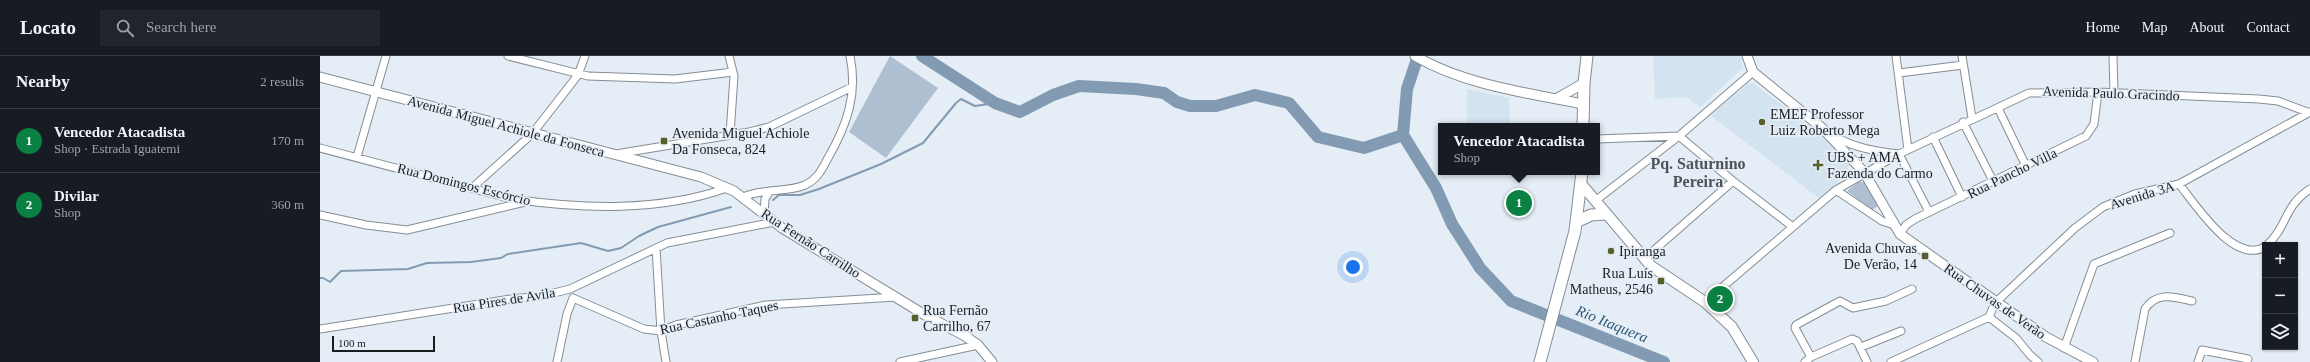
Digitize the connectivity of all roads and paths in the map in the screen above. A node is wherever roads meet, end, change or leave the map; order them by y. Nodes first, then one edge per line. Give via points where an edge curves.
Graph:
1 (386, 56) edge
2 (508, 56) edge
3 (585, 56) edge
4 (729, 56) edge
5 (850, 56) edge
6 (1588, 56) edge
7 (1747, 56) edge
8 (1896, 56) edge
9 (1962, 56) edge
10 (2112, 56) edge
11 (1418, 58) edge
12 (1964, 66) junction
13 (732, 72) junction
14 (1753, 72) junction
15 (1898, 73) junction
16 (578, 75) junction
17 (320, 77) edge
18 (1584, 83) junction
19 (852, 87) junction
20 (375, 92) junction
21 (2098, 92) junction
22 (2114, 92) junction
23 (1556, 99) junction
24 (1583, 104) junction
25 (1998, 108) junction
26 (2309, 112) edge
27 (1972, 118) junction
28 (1963, 122) junction
29 (1583, 123) edge
30 (1822, 128) junction
31 (532, 134) junction
32 (730, 134) junction
33 (1679, 136) junction
34 (1933, 137) junction
35 (1600, 139) edge
36 (320, 148) edge
37 (1908, 150) junction
38 (614, 154) junction
39 (1899, 154) junction
40 (357, 157) junction
41 (2026, 166) junction
42 (1864, 172) junction
43 (1582, 175) edge
44 (1733, 181) junction
45 (1993, 181) junction
46 (2179, 184) junction
47 (1582, 185) junction
48 (472, 188) junction
49 (727, 188) junction
50 (2310, 189) edge
51 (1836, 190) junction
52 (770, 191) junction
53 (743, 197) junction
54 (1962, 197) junction
55 (529, 201) junction
56 (1595, 201) junction
57 (1929, 212) junction
58 (764, 214) junction
59 (1605, 214) junction
60 (320, 215) edge
61 (774, 222) junction
62 (1576, 222) junction
63 (1894, 225) junction
64 (1793, 227) junction
65 (2170, 233) dead end
66 (1900, 234) junction
67 (2270, 242) edge
68 (656, 248) junction
69 (2262, 248) edge
70 (1644, 259) junction
71 (570, 289) junction
72 (1912, 289) dead end
73 (896, 297) junction
74 (573, 298) junction
75 (2192, 300) dead end
76 (1705, 302) junction
77 (1995, 303) junction
78 (1989, 317) junction
79 (320, 329) edge
80 (661, 331) junction
81 (1901, 331) dead end
82 (978, 345) junction
83 (1860, 347) junction
84 (2064, 348) junction
85 (2248, 359) dead end
86 (1808, 360) edge
87 (557, 362) edge
88 (666, 362) edge
89 (900, 362) edge
90 (992, 362) edge
91 (1540, 362) edge
92 (1753, 362) edge
93 (1867, 362) edge
94 (1891, 362) edge
95 (2038, 362) edge
96 (2093, 362) edge
97 (2135, 362) edge
98 (2198, 362) edge

1 - 20 street
2 - 16 street
3 - 16 street
4 - 13 street
5 - 19 street
6 - 18 main road
7 - 14 street
8 - 15 street
9 - 12 street
10 - 22 street
11 - 23 street via 1475,81
12 - 15 street
12 - 27 street
13 - 16 street via 675,79
13 - 32 street via 734,98
14 - 30 street
14 - 33 street
15 - 37 street
16 - 31 street
17 - 20 street, Avenida Miguel Achiole da Fonseca
18 - 23 street
18 - 24 main road
19 - 32 street, Avenida Miguel Achiole da Fonseca via 769,127
19 - 52 street via 846,122 818,176 805,185
20 - 31 street, Avenida Miguel Achiole da Fonseca
20 - 40 street
21 - 22 street, Avenida Paulo Gracindo
21 - 25 street, Avenida Paulo Gracindo via 2036,91
21 - 41 street, Rua Pancho Villa via 2094,124 2086,136
22 - 26 street, Avenida Paulo Gracindo via 2259,99 2278,101
23 - 24 street
24 - 29 main road
25 - 27 street, Avenida Paulo Gracindo
25 - 41 street
26 - 46 street, Avenida 3A
27 - 28 street, Avenida Paulo Gracindo
28 - 34 street, Avenida Paulo Gracindo
28 - 45 street
30 - 39 street via 1853,146
30 - 42 street
31 - 38 street, Avenida Miguel Achiole da Fonseca
31 - 48 street
32 - 38 street, Avenida Miguel Achiole da Fonseca
33 - 35 street
33 - 44 street
33 - 56 street
34 - 37 street, Avenida Paulo Gracindo
34 - 54 street
36 - 40 street, Rua Domingos Escórcio
37 - 39 street, Avenida Paulo Gracindo
38 - 49 street, Rua Fernão Carrilho via 701,177
39 - 42 street, Avenida Paulo Gracindo
39 - 57 street
40 - 48 street, Rua Domingos Escórcio
41 - 45 street, Rua Pancho Villa
42 - 51 street, Avenida Paulo Gracindo
42 - 63 street
43 - 47 main road
44 - 64 street
44 - 70 street
45 - 54 street, Rua Pancho Villa
46 - 69 street via 2237,248 2250,251
46 - 77 street, Avenida 3A via 2135,194 2103,207 2075,228
47 - 56 main road
47 - 62 main road
48 - 55 street, Rua Domingos Escórcio
49 - 53 street, Rua Fernão Carrilho
49 - 55 street, Rua Domingos Escórcio via 701,196 631,206 605,207
50 - 67 street via 2294,201 2277,234
51 - 63 street via 1882,221
51 - 64 street, Avenida Paulo Gracindo
52 - 53 street
52 - 58 street via 765,199
53 - 58 street, Rua Fernão Carrilho
54 - 57 street, Rua Pancho Villa
55 - 60 street via 407,230 366,225
56 - 59 main road
57 - 66 street, Rua Pancho Villa via 1906,225
58 - 61 street, Rua Fernão Carrilho
59 - 62 main road via 1591,214
59 - 70 main road
61 - 68 street, Rua Pires de Avila via 703,235
61 - 73 street, Rua Fernão Carrilho
62 - 91 main road
63 - 66 street
64 - 76 street, Avenida Paulo Gracindo
65 - 84 street via 2094,264
66 - 77 street, Rua Chuvas de Verão
68 - 71 street, Rua Pires de Avila
68 - 80 street
70 - 76 main road
71 - 74 street
71 - 79 street, Rua Pires de Avila via 542,296
72 - 86 street via 1886,301 1853,308 1840,301 1796,325
73 - 80 street, Rua Castanho Taques via 766,305 676,325
73 - 82 street, Rua Fernão Carrilho
74 - 80 street, Rua Castanho Taques via 644,330
74 - 87 street
75 - 97 street via 2166,296 2156,298 2148,304
76 - 92 main road via 1736,332
77 - 78 street
77 - 84 street, Rua Chuvas de Verão
78 - 94 street
78 - 95 street via 2016,338
80 - 88 street
81 - 83 street
82 - 89 street
82 - 90 street, Rua Fernão Carrilho
83 - 86 street via 1857,341 1852,339
83 - 93 street
84 - 96 street, Rua Chuvas de Verão
85 - 98 street via 2202,350

